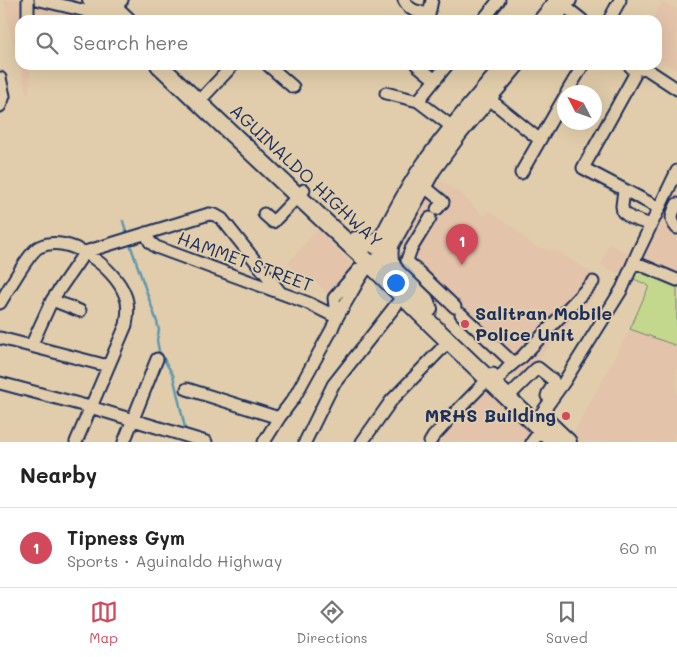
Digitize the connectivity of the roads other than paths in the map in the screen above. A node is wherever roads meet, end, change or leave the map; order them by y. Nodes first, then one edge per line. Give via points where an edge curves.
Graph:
1 (28, 0) edge
2 (40, 0) edge
3 (91, 0) edge
4 (404, 0) edge
5 (432, 0) edge
6 (499, 0) edge
7 (620, 0) edge
8 (562, 2) edge
9 (113, 9) edge
10 (28, 15) edge
11 (423, 15) edge
12 (428, 15) edge
13 (487, 15) edge
14 (547, 15) edge
15 (556, 15) edge
16 (576, 15) edge
17 (612, 15) edge
18 (165, 70) edge
19 (179, 70) edge
20 (228, 70) edge
21 (274, 70) edge
22 (422, 70) edge
23 (442, 70) edge
24 (501, 70) edge
25 (512, 70) edge
26 (580, 70) edge
27 (632, 70) edge
28 (648, 70) edge
29 (0, 78) edge
30 (434, 79) junction
31 (571, 85) edge
32 (293, 87) dead end
33 (677, 89) edge
34 (386, 93) dead end
35 (205, 95) junction
36 (485, 96) junction
37 (418, 101) junction
38 (0, 106) edge
39 (557, 110) edge
40 (456, 130) junction
41 (540, 140) junction
42 (677, 171) edge
43 (521, 173) dead end
44 (419, 182) junction
45 (624, 190) junction
46 (301, 193) junction
47 (672, 193) edge
48 (677, 204) edge
49 (659, 208) junction
50 (264, 214) dead end
51 (651, 226) junction
52 (677, 228) edge
53 (146, 234) junction
54 (356, 240) junction
55 (385, 243) junction
56 (85, 252) junction
57 (372, 260) junction
58 (634, 262) junction
59 (677, 280) edge
60 (593, 282) dead end
61 (280, 292) junction
62 (403, 296) junction
63 (52, 300) junction
64 (0, 303) edge
65 (429, 309) junction
66 (80, 311) dead end
67 (336, 317) junction
68 (0, 338) edge
69 (449, 341) junction
70 (31, 346) junction
71 (157, 359) dead end
72 (517, 360) junction
73 (108, 366) junction
74 (499, 380) junction
75 (0, 383) edge
76 (187, 389) dead end
77 (90, 407) junction
78 (279, 418) junction
79 (134, 420) junction
80 (539, 424) edge
81 (173, 437) edge
82 (76, 442) edge
83 (124, 442) edge
84 (206, 442) edge
85 (264, 442) edge
86 (305, 442) edge
87 (362, 442) edge
88 (430, 442) edge
89 (554, 442) edge
90 (568, 442) edge

1 - 10 street
2 - 9 street
3 - 9 highway
4 - 11 street via 411,10
5 - 12 street
6 - 13 street
7 - 17 street
8 - 14 main road
8 - 15 main road
8 - 16 street
18 - 46 highway, AGUINALDO HIGHWAY
19 - 35 highway, AGUINALDO HIGHWAY
20 - 35 street
21 - 32 street
22 - 30 street
23 - 30 street
24 - 36 main road
25 - 36 main road
26 - 31 street
27 - 45 street via 634,76 583,168
28 - 33 street
29 - 38 street via 4,96
30 - 37 street
34 - 37 street
35 - 46 highway, AGUINALDO HIGHWAY
36 - 40 main road
36 - 41 street
37 - 40 street
39 - 41 street
40 - 44 main road via 433,170
41 - 43 street
42 - 47 street
44 - 55 main road
44 - 72 street via 443,202 407,260 458,310
45 - 49 street
45 - 51 street via 623,212
46 - 50 street via 273,222
46 - 54 highway, AGUINALDO HIGHWAY
46 - 57 highway, AGUINALDO HIGHWAY
47 - 49 street
48 - 52 street via 672,217
49 - 51 street
51 - 58 street
53 - 56 street
53 - 61 street, HAMMET STREET via 156,247
53 - 61 street via 209,214 215,215 222,219
54 - 55 highway via 370,244
54 - 57 highway, AGUINALDO HIGHWAY
55 - 57 main road
55 - 65 highway via 392,267 425,300
56 - 63 street
56 - 64 street via 61,243 38,248
56 - 73 street via 115,277 128,304 126,325
57 - 62 highway, AGUINALDO HIGHWAY
57 - 65 highway, AGUINALDO HIGHWAY
57 - 67 street
58 - 59 street
58 - 80 street via 622,289
60 - 72 street via 582,289
61 - 67 street, HAMMET STREET
62 - 69 highway, AGUINALDO HIGHWAY
62 - 86 street via 333,385
63 - 66 street
63 - 70 street
65 - 74 highway, AGUINALDO HIGHWAY
67 - 78 street via 294,398
68 - 70 street
69 - 74 highway, AGUINALDO HIGHWAY
69 - 87 street via 391,401
70 - 73 street
71 - 79 street
72 - 74 street
73 - 77 street
74 - 80 highway, AGUINALDO HIGHWAY
74 - 80 street via 540,369 553,380
74 - 88 street via 454,414
75 - 77 street
76 - 78 street
77 - 79 street
77 - 82 street
78 - 85 street
79 - 81 street
79 - 83 street
80 - 89 highway, AGUINALDO HIGHWAY
80 - 90 highway, AGUINALDO HIGHWAY
81 - 84 street

